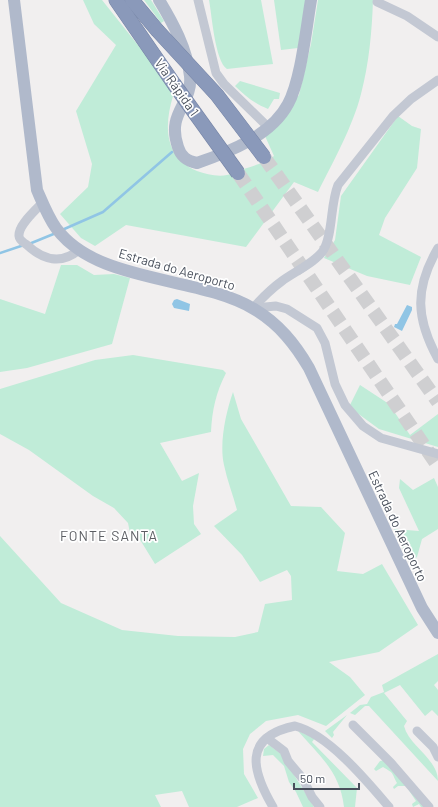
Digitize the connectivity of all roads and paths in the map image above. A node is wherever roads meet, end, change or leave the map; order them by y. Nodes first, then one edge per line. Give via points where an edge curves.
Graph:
1 (14, 0) edge
2 (106, 0) edge
3 (116, 0) edge
4 (132, 0) edge
5 (137, 0) edge
6 (159, 0) edge
7 (198, 0) edge
8 (310, 0) edge
9 (377, 2) dead end
10 (155, 28) junction
11 (438, 37) edge
12 (148, 45) junction
13 (438, 80) edge
14 (268, 127) junction
15 (264, 157) tunnel mouth
16 (238, 173) tunnel mouth
17 (42, 203) junction
18 (76, 248) junction
19 (438, 248) edge
20 (253, 308) junction
21 (438, 359) edge
22 (438, 454) edge
23 (438, 633) edge
24 (354, 725) dead end
25 (417, 731) dead end
26 (267, 738) junction
27 (438, 756) edge
28 (273, 807) edge
29 (320, 807) edge
30 (390, 807) edge
31 (429, 807) edge

1 - 17 main road, Estrada do Aeroporto via 33,165
2 - 12 highway
3 - 12 highway, Via Rápida 1
4 - 10 highway, Via Rápida 1
5 - 10 highway
6 - 14 main road via 180,39 190,74 189,88 174,128 179,151 183,157 197,163 247,141
7 - 14 street via 216,73
8 - 14 main road via 292,96 282,114
9 - 11 street via 407,16
10 - 15 highway, Via Rápida 1, bridge via 217,95
12 - 16 highway, Via Rápida 1, bridge
13 - 20 street via 392,116 338,185 333,197 328,237 320,255 282,281
17 - 18 main road, Estrada do Aeroporto via 60,232
17 - 18 street via 22,227 19,235 23,242 37,254 53,260 68,258
18 - 20 main road, Estrada do Aeroporto via 111,266 223,295
19 - 21 street via 426,273 420,313 427,340
20 - 22 street via 276,306 287,309 317,328 325,343 335,384 345,405 363,426 381,438
20 - 23 main road, Estrada do Aeroporto via 289,337 309,368 422,608
24 - 31 street
25 - 27 street
26 - 28 street via 257,752 255,766 258,779
26 - 29 street via 284,751 288,761
26 - 30 street via 279,730 295,726 317,735 370,784

